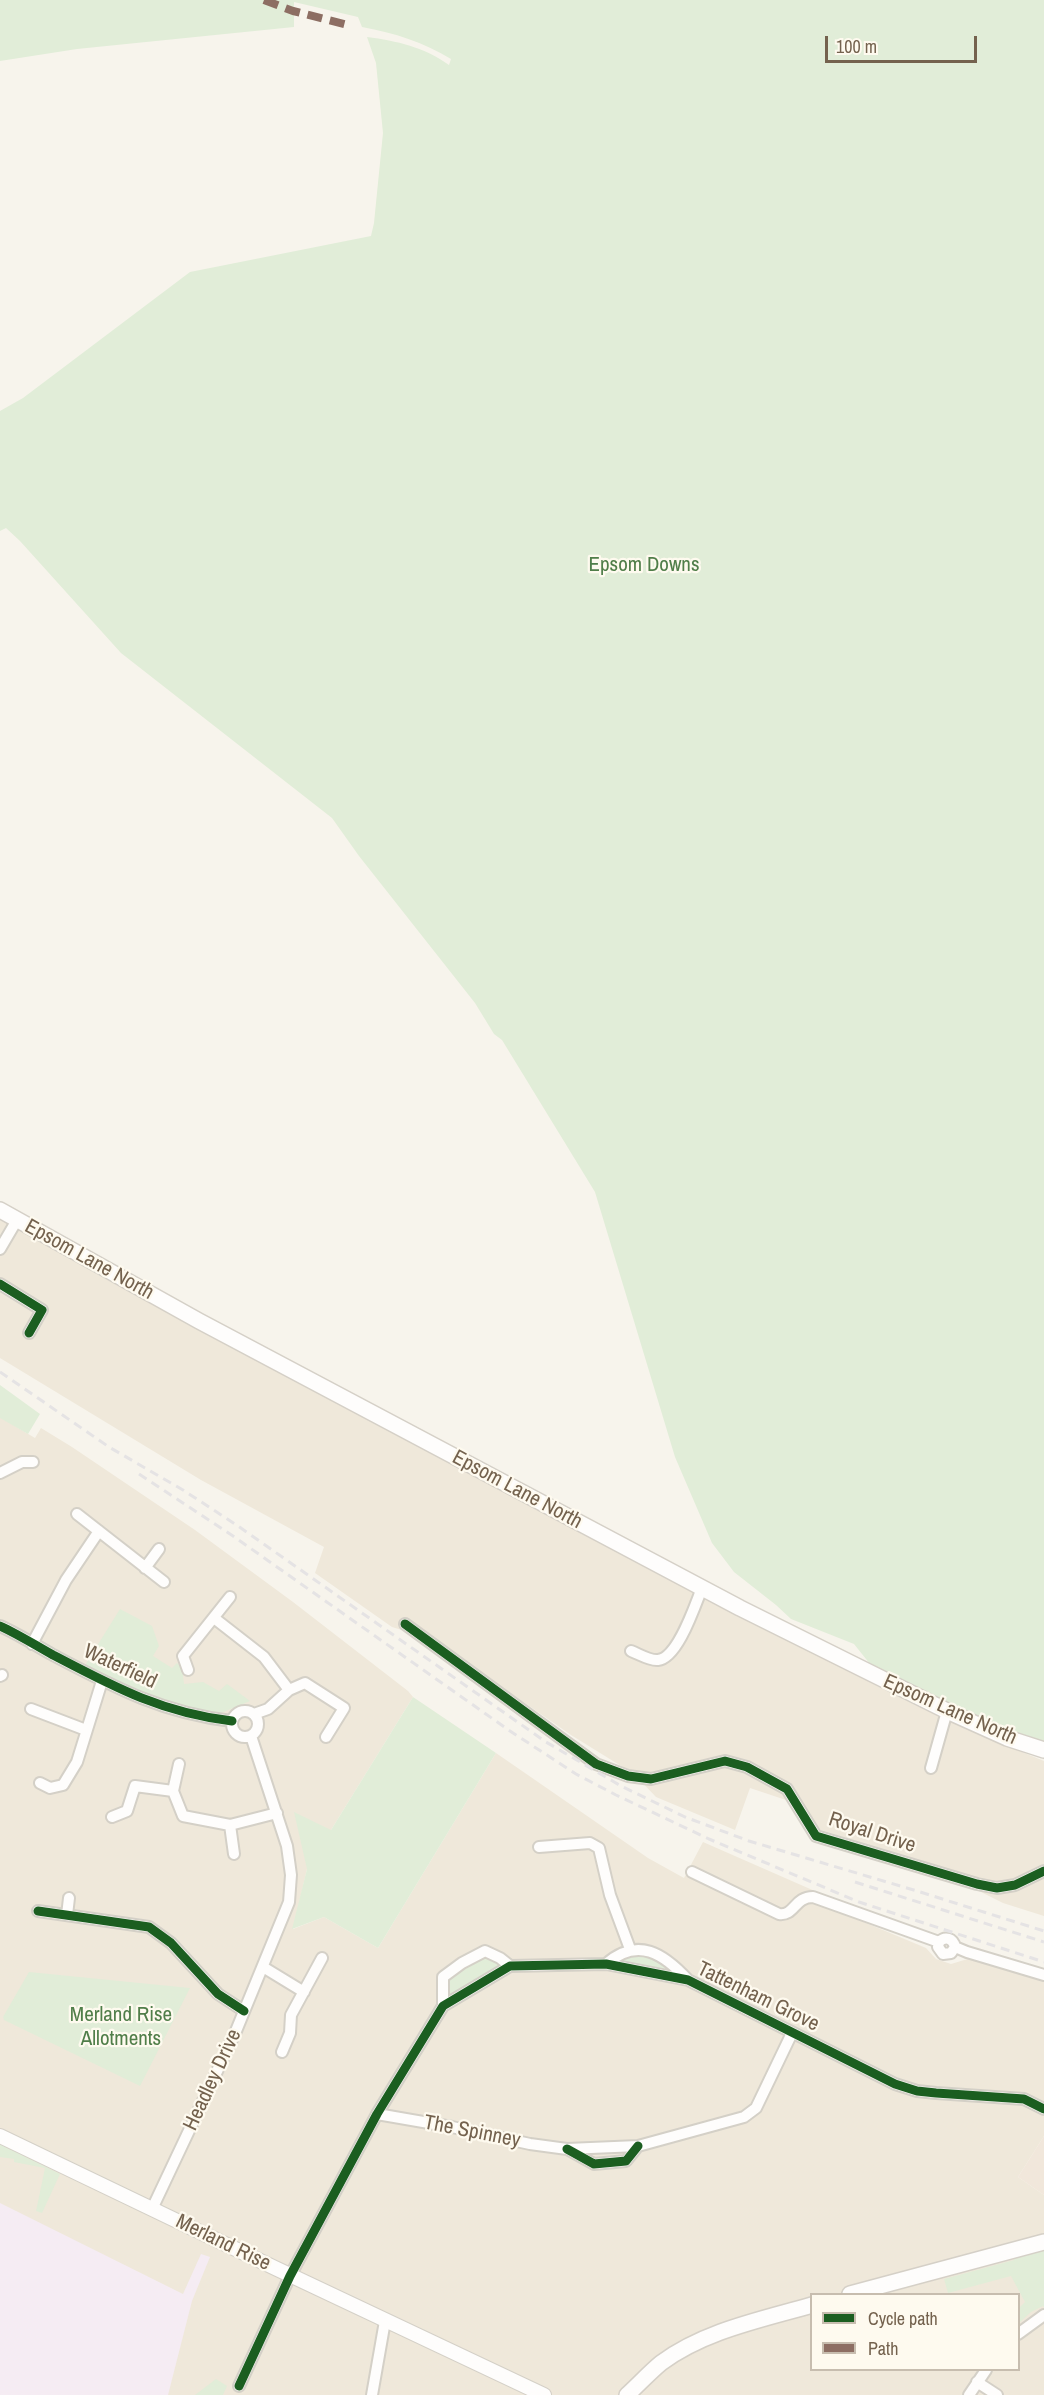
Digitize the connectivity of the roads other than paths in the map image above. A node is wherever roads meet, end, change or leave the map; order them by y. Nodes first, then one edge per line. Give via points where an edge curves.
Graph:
1 (0, 1210) edge
2 (17, 1220) junction
3 (0, 1250) edge
4 (0, 1284) edge
5 (29, 1333) dead end
6 (33, 1462) dead end
7 (0, 1473) edge
8 (77, 1514) dead end
9 (99, 1531) junction
10 (159, 1549) dead end
11 (145, 1568) junction
12 (164, 1582) dead end
13 (702, 1588) junction
14 (230, 1597) dead end
15 (214, 1618) junction
16 (405, 1624) dead end
17 (0, 1626) edge
18 (32, 1644) junction
19 (631, 1651) dead end
20 (188, 1670) dead end
21 (102, 1681) junction
22 (288, 1690) junction
23 (30, 1709) dead end
24 (947, 1712) junction
25 (254, 1714) junction
26 (232, 1721) junction
27 (86, 1730) junction
28 (251, 1736) junction
29 (326, 1737) dead end
30 (1044, 1750) edge
31 (179, 1764) dead end
32 (931, 1768) dead end
33 (40, 1783) dead end
34 (173, 1791) junction
35 (277, 1813) junction
36 (112, 1817) dead end
37 (230, 1826) junction
38 (539, 1847) dead end
39 (234, 1854) dead end
40 (1044, 1871) edge
41 (692, 1872) dead end
42 (69, 1898) dead end
43 (38, 1911) dead end
44 (67, 1915) junction
45 (630, 1949) junction
46 (322, 1958) dead end
47 (606, 1964) junction
48 (510, 1966) junction
49 (264, 1967) junction
50 (1044, 1975) edge
51 (688, 1980) junction
52 (304, 1992) junction
53 (443, 2006) junction
54 (244, 2011) junction
55 (792, 2033) junction
56 (282, 2052) dead end
57 (1044, 2109) edge
58 (377, 2114) junction
59 (0, 2136) edge
60 (638, 2146) junction
61 (567, 2149) junction
62 (152, 2209) junction
63 (1044, 2242) edge
64 (290, 2276) junction
65 (857, 2293) edge
66 (810, 2307) edge
67 (1044, 2315) edge
68 (385, 2321) junction
69 (1020, 2333) edge
70 (985, 2371) edge
71 (977, 2382) junction
72 (239, 2386) dead end
73 (372, 2395) edge
74 (544, 2395) edge
75 (627, 2395) edge
76 (969, 2395) edge
77 (997, 2395) edge

1 - 2 main road, Epsom Lane North
2 - 3 street
2 - 13 main road, Epsom Lane North
4 - 5 street via 42,1310
6 - 7 street via 22,1462
8 - 9 street
9 - 11 street
9 - 18 street via 66,1580
10 - 11 street
11 - 12 street
13 - 19 street via 683,1634 669,1654 655,1660
13 - 24 main road, Epsom Lane North
14 - 15 street
15 - 20 street via 183,1656
15 - 22 street via 264,1657
16 - 40 street, Royal Drive via 596,1764 628,1776 651,1779 725,1761 747,1767 788,1790 816,1836 998,1888 1015,1885
17 - 18 street, Waterfield
18 - 21 street, Waterfield
21 - 26 street, Waterfield via 185,1714
21 - 27 street
22 - 25 street via 268,1709
22 - 29 street via 305,1683 344,1708
23 - 27 street
24 - 30 main road, Epsom Lane North
24 - 32 street
25 - 26 street via 243,1711
25 - 28 street via 259,1725
26 - 28 street via 239,1735
27 - 33 street via 77,1762 63,1785 50,1788
28 - 35 street
31 - 34 street
34 - 36 street via 135,1786 128,1811
34 - 37 street via 183,1816
35 - 37 street
35 - 49 street via 291,1875 289,1902
37 - 39 street
38 - 45 street via 590,1843 599,1848 610,1895
41 - 50 street via 779,1914 792,1911 804,1897 813,1897 939,1942 943,1954 951,1953 954,1947
42 - 44 street
43 - 44 street, Headley Drive
44 - 54 street, Headley Drive via 149,1927 171,1943 218,1994
45 - 47 street
45 - 51 street, Tattenham Grove via 652,1952 670,1961
46 - 52 street
47 - 48 street, Tattenham Grove
47 - 51 street, Tattenham Grove
48 - 53 street, Tattenham Grove
48 - 53 street, Tattenham Grove via 485,1951 462,1963 443,1977
49 - 52 street
49 - 54 street
51 - 55 street, Tattenham Grove
52 - 56 street via 291,2015 290,2032
53 - 58 street, Tattenham Grove
54 - 62 street, Headley Drive
55 - 57 street, Tattenham Grove via 917,2091 1024,2099
55 - 60 street, The Spinney via 756,2108 744,2117
58 - 61 street, The Spinney
58 - 64 street, Tattenham Grove
59 - 62 street, Merland Rise
60 - 61 street, The Spinney
60 - 61 street, The Spinney via 626,2161 594,2164
62 - 64 street, Merland Rise
63 - 65 main road
64 - 68 street, Merland Rise
64 - 72 street, Tattenham Grove
66 - 75 main road via 722,2331 688,2346 660,2364
67 - 69 street
68 - 73 street
68 - 74 street, Merland Rise
70 - 71 street
71 - 76 street
71 - 77 street

